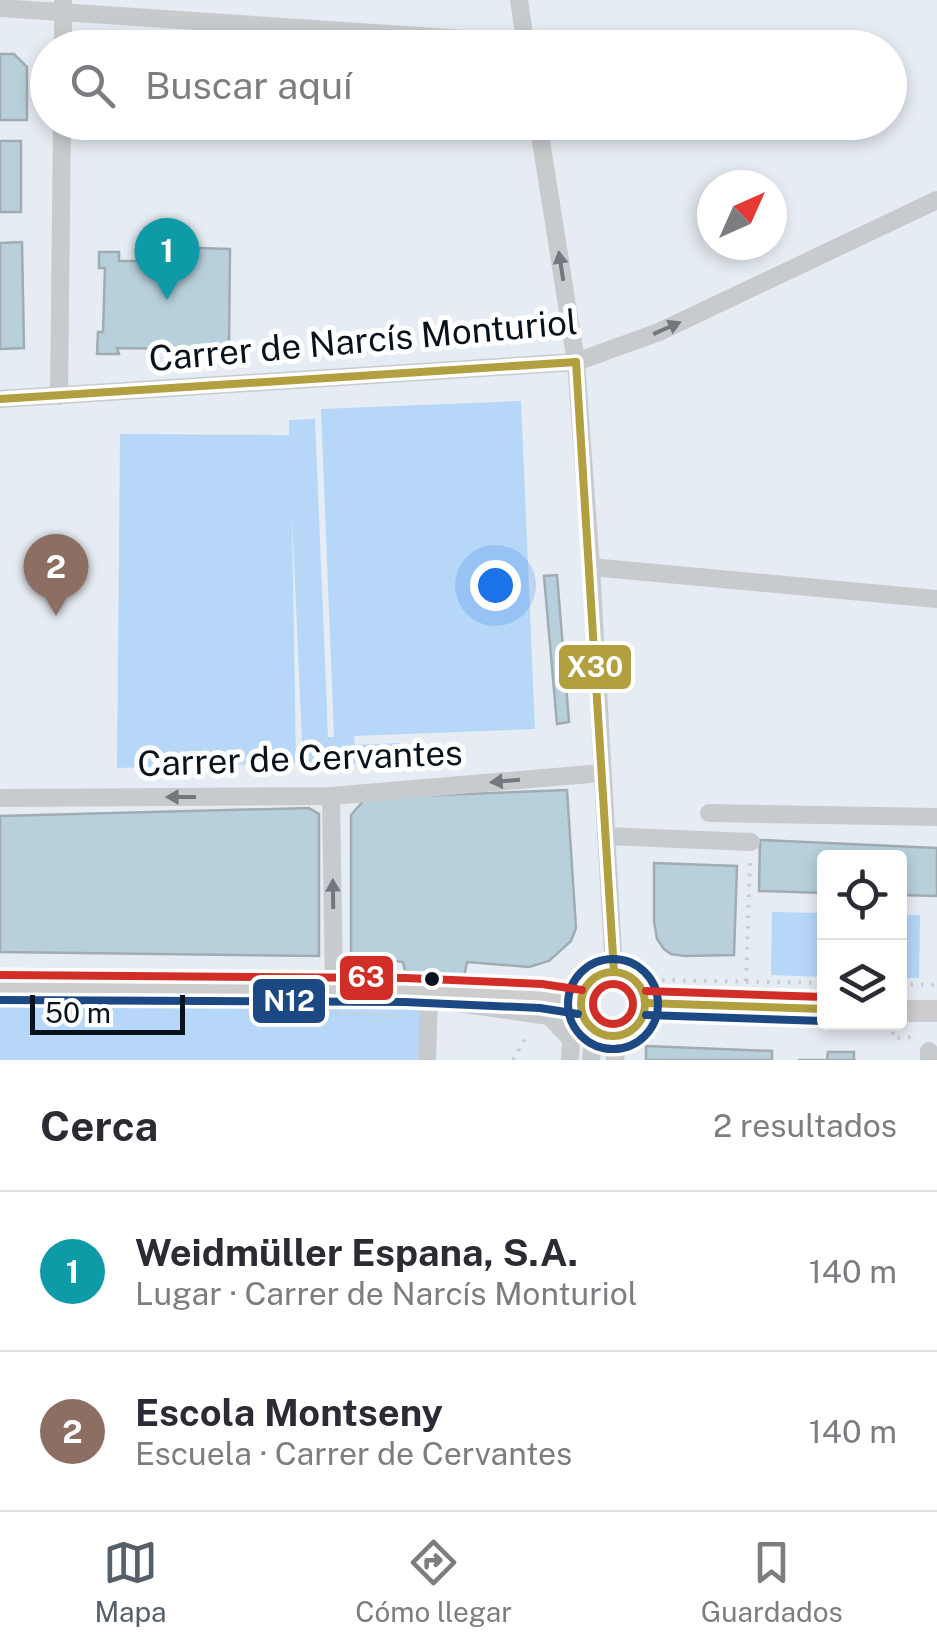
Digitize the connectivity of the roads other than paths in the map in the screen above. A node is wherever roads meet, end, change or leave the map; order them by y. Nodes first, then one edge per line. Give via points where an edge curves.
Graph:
1 (519, 0) edge
2 (63, 7) edge
3 (0, 8) edge
4 (343, 30) edge
5 (524, 30) edge
6 (62, 140) edge
7 (541, 140) edge
8 (937, 200) edge
9 (576, 362) junction
10 (59, 396) junction
11 (1, 402) edge
12 (592, 567) junction
13 (937, 599) edge
14 (602, 773) junction
15 (332, 796) junction
16 (0, 798) edge
17 (710, 813) dead end
18 (937, 816) edge
19 (606, 836) junction
20 (751, 842) road end
21 (614, 972) junction
22 (0, 987) edge
23 (334, 991) junction
24 (642, 994) junction
25 (580, 1002) junction
26 (817, 1008) edge
27 (907, 1011) edge
28 (937, 1011) edge
29 (594, 1031) junction
30 (617, 1048) edge
31 (426, 1060) edge
32 (570, 1060) edge
33 (591, 1060) edge

1 - 5 street
2 - 3 street
2 - 4 street
6 - 10 street
9 -> 7 street
9 -> 8 street, Carrer de Narcís Monturiol via 659,332
9 - 10 street, Carrer de Narcís Monturiol
9 - 12 street
10 - 11 street, Carrer de Narcís Monturiol
12 - 13 street
12 - 14 street
14 -> 15 street, Carrer de Cervantes
14 - 19 street
15 -> 16 street, Carrer de Cervantes
23 -> 15 street
17 - 18 street
19 - 20 street
19 - 21 street
21 - 24 street
21 - 25 street via 591,980
22 - 23 street
23 - 25 street
24 - 26 street
24 - 30 street via 638,1025
25 - 29 street
27 - 28 street
29 - 30 street
29 - 33 street
31 - 32 street via 429,998 549,1016 571,1039

